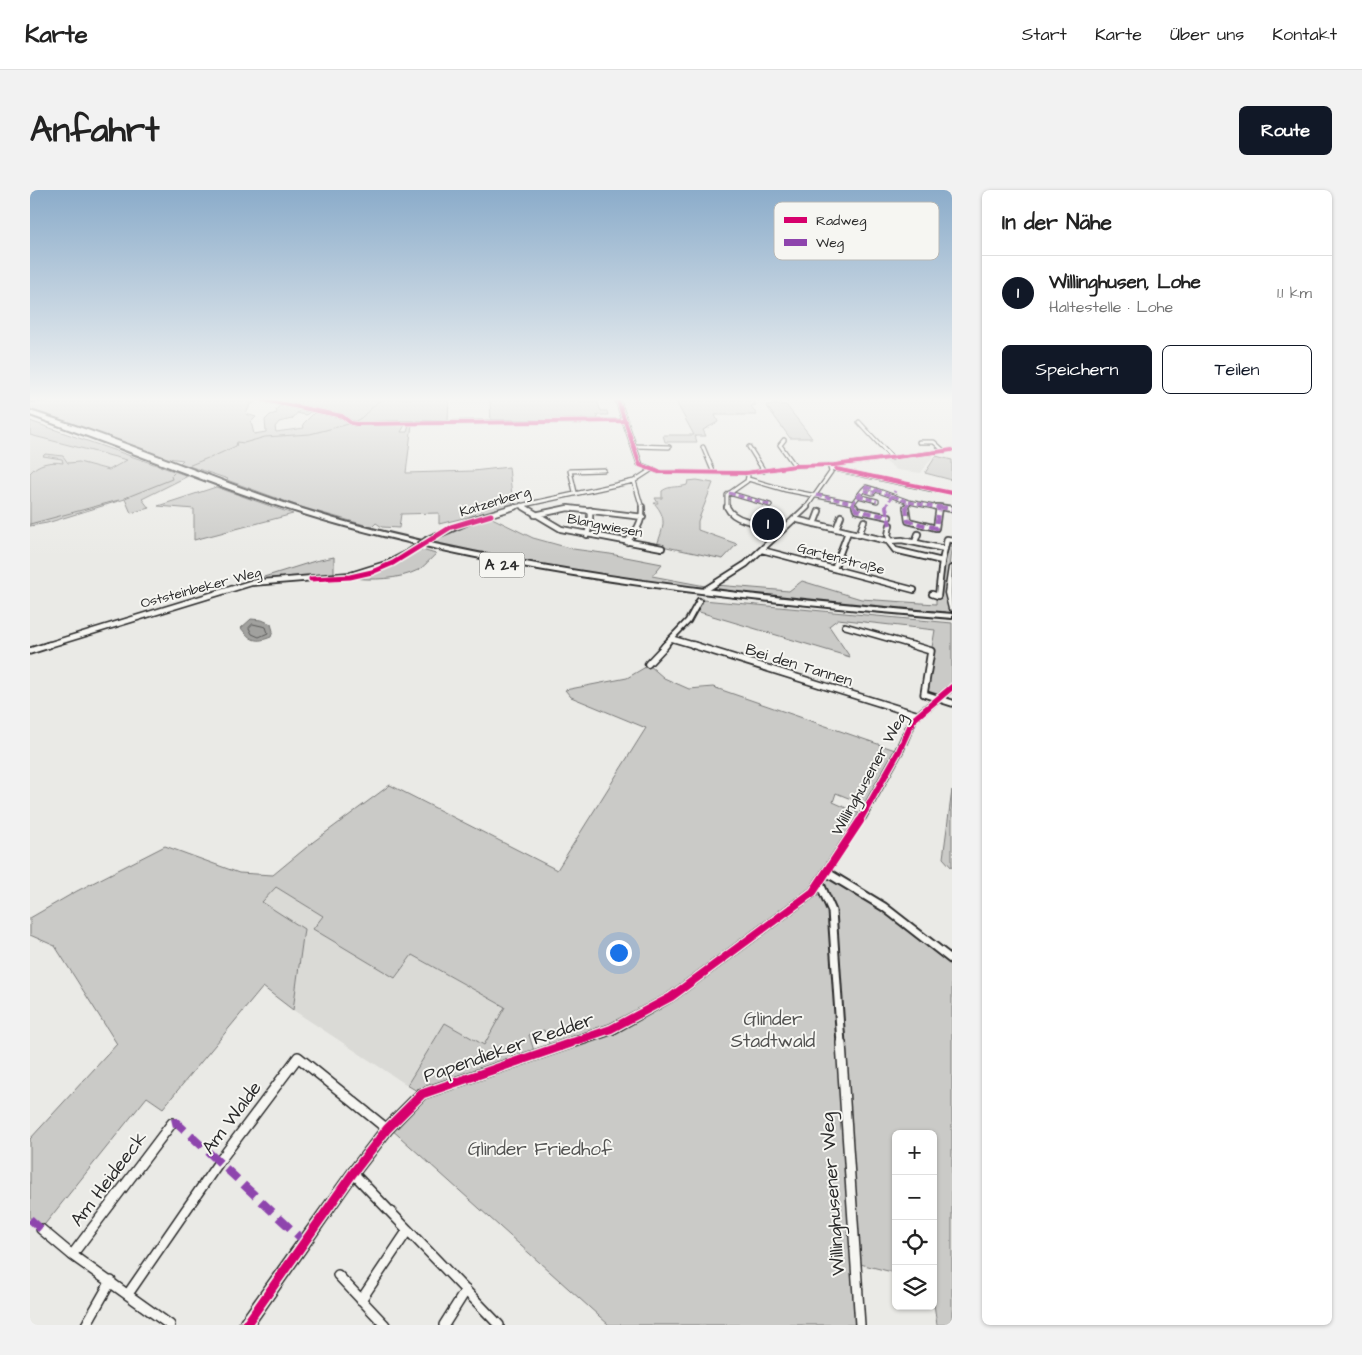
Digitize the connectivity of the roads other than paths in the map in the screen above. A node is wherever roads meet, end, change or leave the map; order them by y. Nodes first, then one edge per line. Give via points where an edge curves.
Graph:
1 (125, 451) edge
2 (135, 451) edge
3 (636, 451) edge
4 (705, 451) edge
5 (751, 451) edge
6 (784, 451) edge
7 (885, 451) edge
8 (944, 451) edge
9 (892, 458) junction
10 (794, 466) junction
11 (828, 467) junction
12 (604, 470) dead end
13 (651, 470) junction
14 (713, 471) junction
15 (764, 471) junction
16 (746, 472) junction
17 (748, 479) junction
18 (634, 481) junction
19 (934, 490) dead end
20 (575, 492) junction
21 (729, 493) junction
22 (816, 495) junction
23 (858, 496) junction
24 (877, 501) dead end
25 (909, 502) junction
26 (854, 503) junction
27 (521, 505) junction
28 (770, 505) dead end
29 (939, 507) junction
30 (952, 509) edge
31 (590, 510) junction
32 (820, 511) dead end
33 (535, 515) junction
34 (841, 516) dead end
35 (643, 517) junction
36 (889, 517) dead end
37 (794, 519) junction
38 (864, 521) dead end
39 (814, 524) junction
40 (890, 524) dead end
41 (786, 526) junction
42 (836, 529) junction
43 (848, 532) junction
44 (918, 534) dead end
45 (587, 535) junction
46 (859, 535) junction
47 (889, 540) junction
48 (952, 540) edge
49 (627, 542) junction
50 (915, 542) junction
51 (662, 548) dead end
52 (945, 549) junction
53 (762, 550) junction
54 (408, 553) joint
55 (942, 561) junction
56 (952, 567) edge
57 (834, 569) junction
58 (705, 590) tunnel mouth
59 (914, 590) dead end
60 (932, 594) dead end
61 (699, 601) tunnel mouth
62 (952, 609) edge
63 (952, 616) edge
64 (952, 620) edge
65 (845, 626) dead end
66 (673, 639) junction
67 (30, 651) edge
68 (648, 664) dead end
69 (952, 687) edge
70 (936, 699) junction
71 (952, 704) edge
72 (918, 715) junction
73 (826, 872) junction
74 (820, 884) junction
75 (952, 960) edge
76 (172, 1122) dead end
77 (387, 1129) junction
78 (353, 1173) junction
79 (41, 1229) dead end
80 (408, 1230) junction
81 (72, 1255) junction
82 (338, 1275) dead end
83 (111, 1281) junction
84 (466, 1290) junction
85 (128, 1294) junction
86 (361, 1300) junction
87 (86, 1325) edge
88 (170, 1325) edge
89 (246, 1325) edge
90 (385, 1325) edge
91 (444, 1325) edge
92 (499, 1325) edge
93 (860, 1325) edge

1 - 64 highway, A 24 via 306,516 447,553 555,575 658,591 743,602
2 - 63 highway, A 24 via 301,511 452,551 650,586 743,598
3 - 13 street via 640,465
4 - 14 street
5 - 15 street
6 - 10 street
7 - 9 street
8 - 9 street
9 - 11 street
10 - 11 street
10 - 15 street
11 - 19 street
11 - 22 street via 831,472
12 - 20 street via 570,469
13 - 14 street
13 - 18 street, Katzenberg
14 - 16 street
15 - 16 street
16 - 17 street
17 - 21 street
17 - 22 street
18 - 20 street, Katzenberg
18 - 35 street
20 - 27 street, Katzenberg
21 - 28 street
21 - 41 street via 726,504 734,517
22 - 26 street
22 - 37 street
23 - 24 street
23 - 25 street via 863,490 873,493 876,490
23 - 26 street
25 - 29 street
25 - 29 street via 905,508 908,521 936,528
26 - 36 street via 856,510
27 - 33 street, Blangwiesen
27 - 54 street, Katzenberg, bridge via 451,527
29 - 30 street
31 - 33 street via 568,508
31 - 35 street
31 - 45 street
32 - 39 street
33 - 45 street, Blangwiesen via 561,529
34 - 42 street
35 - 49 street
37 - 39 street
37 - 41 street
38 - 46 street
39 - 42 street
40 - 47 street
41 - 53 street
42 - 43 street
43 - 46 street
43 - 57 street
44 - 50 street
45 - 49 street, Blangwiesen
46 - 47 street
47 - 50 street
47 - 55 street via 895,550
48 - 52 street via 947,539
49 - 51 street, Blangwiesen
50 - 52 street
52 - 55 street
53 - 57 street, Gartenstraße
53 - 58 street
54 - 67 street, Oststeinbeker Weg via 372,572 350,577 251,583
55 - 60 street via 938,596
56 - 62 street via 948,593
57 - 59 street, Gartenstraße
61 - 66 street
65 - 70 street via 931,651 924,694
66 - 68 street
66 - 72 street, Bei den Tannen
69 - 70 street, Willinghusener Weg
70 - 71 street
70 - 72 street, Willinghusener Weg
72 - 73 street, Willinghusener Weg via 862,817
73 - 74 street, Willinghusener Weg
73 - 75 street via 884,907
74 - 77 street, Papendieker Redder via 765,929 671,997 611,1029 422,1094
74 - 93 street, Willinghusener Weg via 832,911
76 - 81 street, Am Heideeck
77 - 78 street, Papendieker Redder
77 - 85 street, Am Walde via 298,1057 219,1162
78 - 80 street
78 - 89 street, Papendieker Redder
79 - 81 street
80 - 84 street
80 - 86 street
81 - 83 street
82 - 86 street
83 - 85 street
83 - 87 street
84 - 91 street
84 - 92 street
85 - 88 street
86 - 90 street

